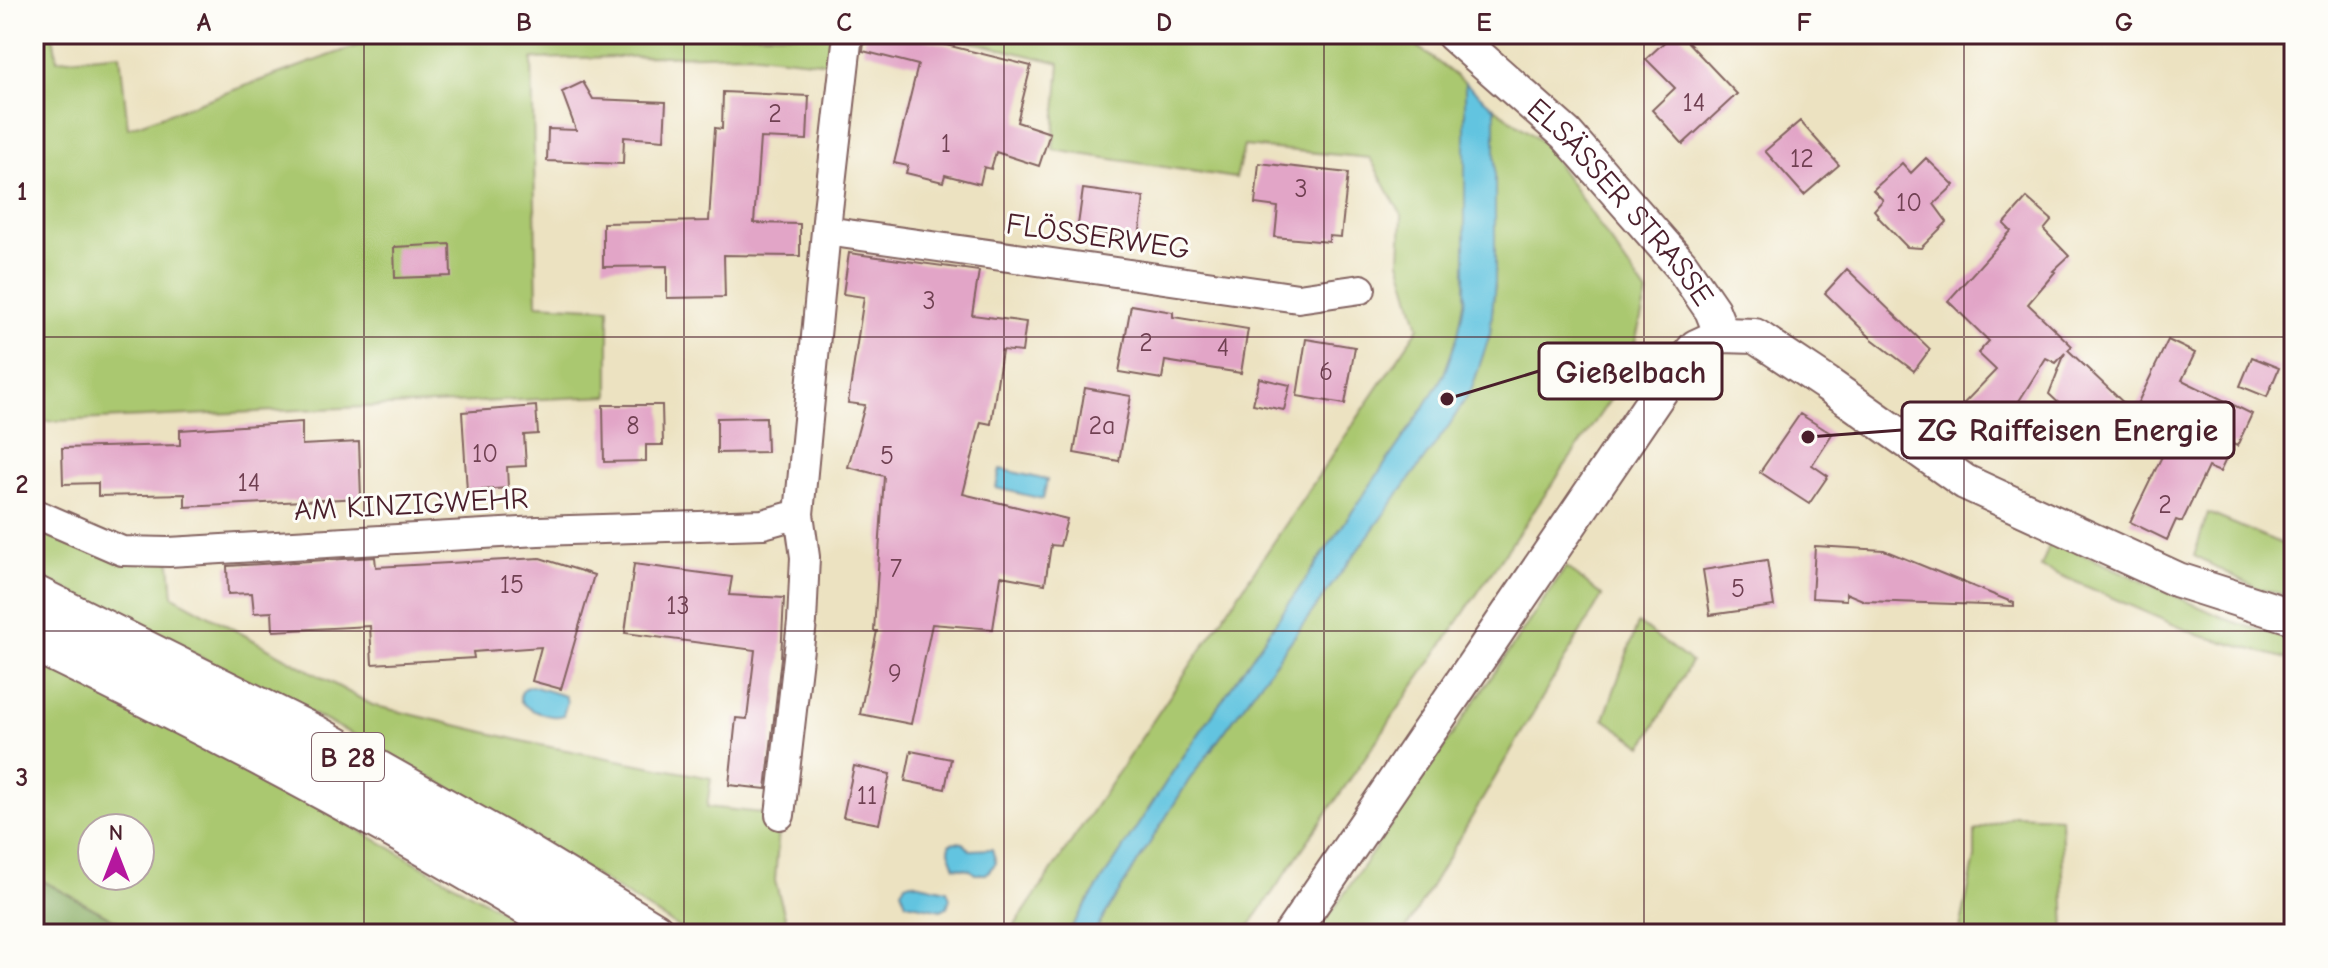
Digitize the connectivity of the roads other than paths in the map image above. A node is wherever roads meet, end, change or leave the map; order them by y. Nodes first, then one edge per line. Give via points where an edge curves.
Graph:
1 (848, 34) edge
2 (1453, 34) edge
3 (826, 231) junction
4 (1361, 289) dead end
5 (1722, 335) junction
6 (34, 513) edge
7 (799, 514) junction
8 (34, 598) edge
9 (2294, 617) edge
10 (34, 639) edge
11 (780, 815) dead end
12 (578, 934) edge
13 (653, 934) edge
14 (1291, 934) edge

1 - 3 street
2 - 5 street, ELSÄSSER STRASSE via 1566,134 1681,265 1712,310
3 - 4 street, FLÖSSERWEG via 1298,298
3 - 7 street
5 - 9 street, ELSÄSSER STRASSE via 1755,336 1965,482 2178,580
5 - 14 street via 1696,347 1667,381
6 - 7 street, AM KINZIGWEHR via 122,551 169,552 763,524
7 - 11 street via 805,557 802,622
8 - 13 highway, B 28 via 313,737
10 - 12 highway, B 28 via 300,773

